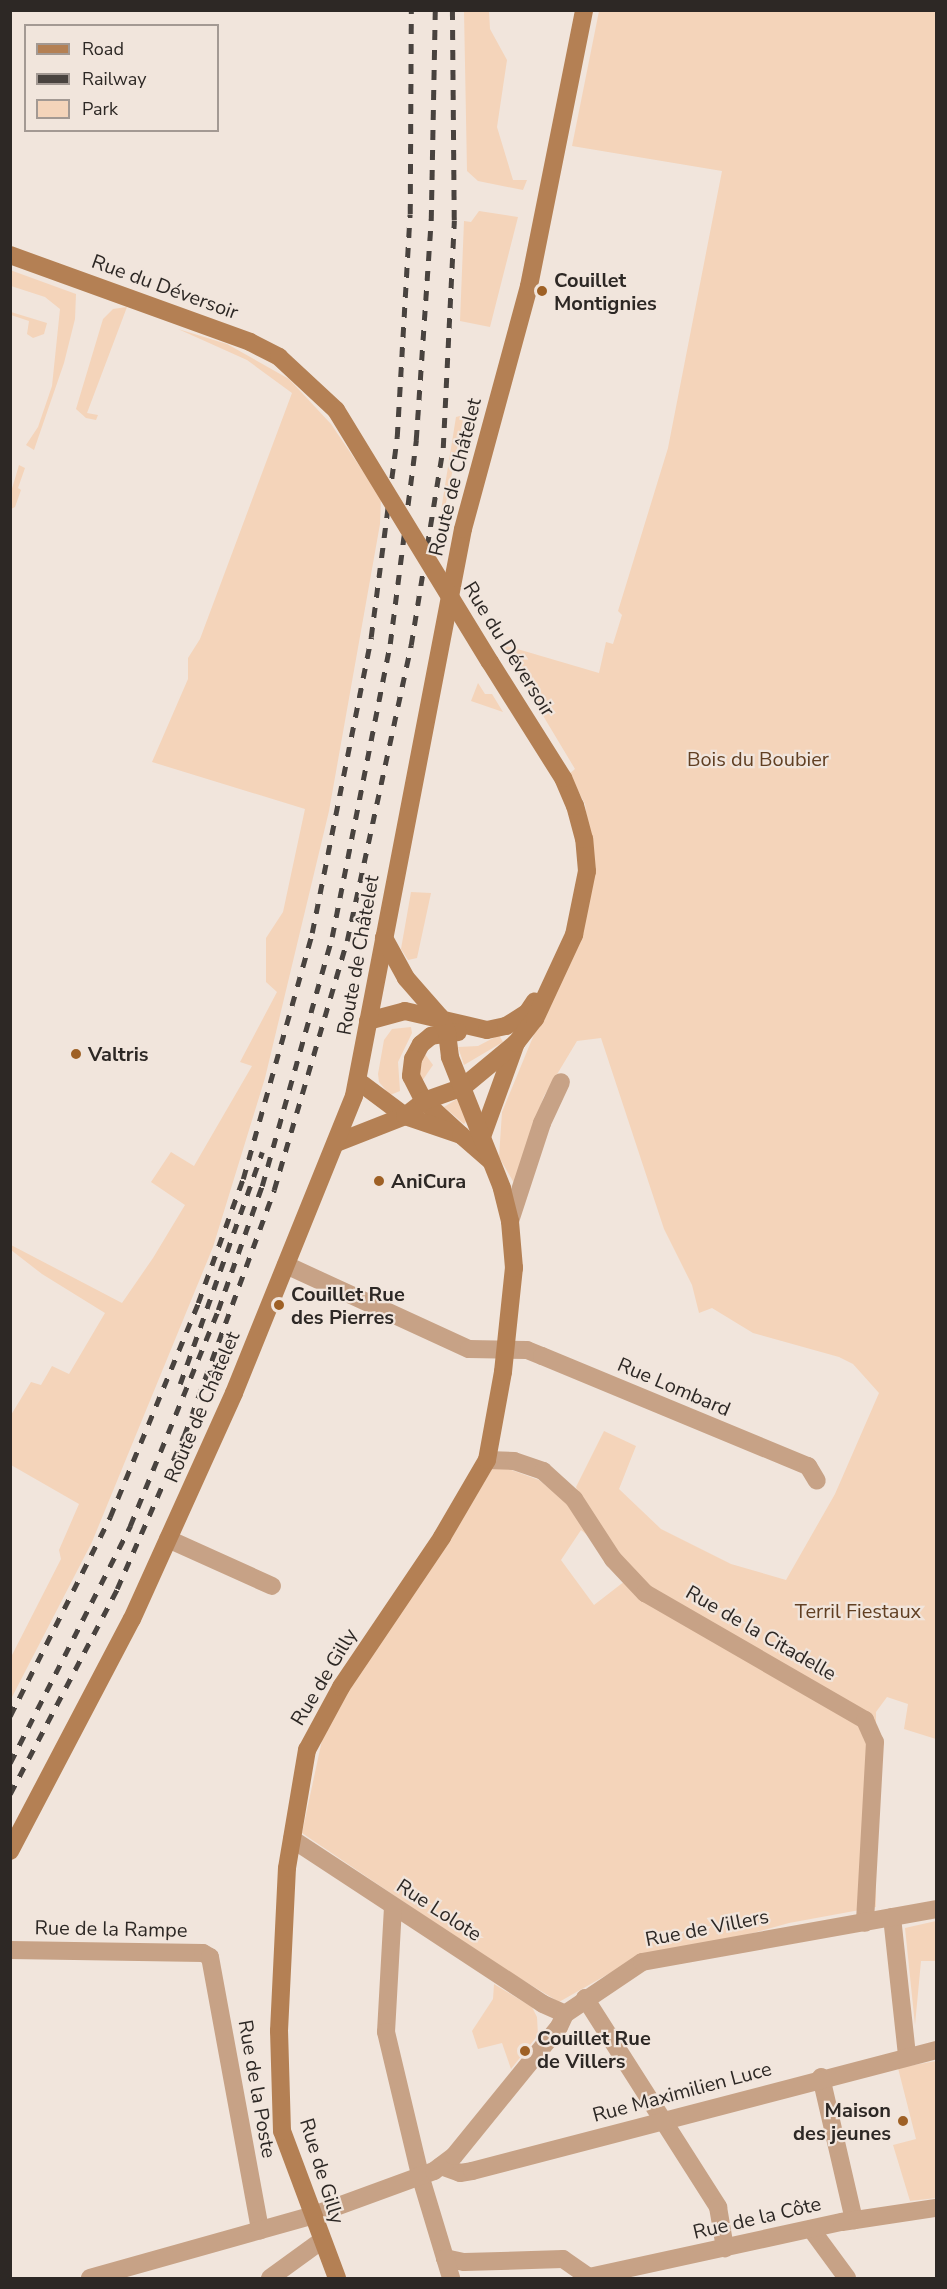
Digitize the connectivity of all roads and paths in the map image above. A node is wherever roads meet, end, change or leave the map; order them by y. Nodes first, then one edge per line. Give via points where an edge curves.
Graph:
1 (584, 10) edge
2 (10, 255) edge
3 (574, 935) junction
4 (384, 938) junction
5 (369, 1021) junction
6 (443, 1024) junction
7 (516, 1043) junction
8 (358, 1081) junction
9 (561, 1082) dead end
10 (463, 1087) junction
11 (424, 1101) junction
12 (405, 1116) junction
13 (483, 1134) junction
14 (461, 1135) junction
15 (336, 1143) junction
16 (490, 1160) junction
17 (510, 1221) junction
18 (286, 1265) junction
19 (505, 1351) junction
20 (486, 1460) junction
21 (817, 1481) dead end
22 (168, 1539) junction
23 (272, 1586) dead end
24 (292, 1839) junction
25 (10, 1851) edge
26 (393, 1907) junction
27 (936, 1909) edge
28 (892, 1917) junction
29 (865, 1923) junction
30 (10, 1950) edge
31 (210, 1957) joint
32 (585, 1998) junction
33 (565, 2013) junction
34 (936, 2050) edge
35 (907, 2056) junction
36 (820, 2077) junction
37 (664, 2121) junction
38 (441, 2166) junction
39 (420, 2175) junction
40 (936, 2208) edge
41 (311, 2216) junction
42 (854, 2220) junction
43 (811, 2229) junction
44 (260, 2230) junction
45 (321, 2241) junction
46 (725, 2248) junction
47 (445, 2258) junction
48 (90, 2278) edge
49 (270, 2278) edge
50 (337, 2278) edge
51 (451, 2278) edge
52 (590, 2278) edge
53 (848, 2278) edge

1 - 4 main road, Route de Châtelet via 529,286 463,529
2 - 3 main road, Rue du Déversoir, bridge via 177,314 279,357 336,410 563,778 584,839 587,871
3 - 6 main road, Rue du Déversoir via 527,1014 506,1026 487,1030
3 - 7 main road, Rue du Déversoir via 535,1019
4 - 5 main road, Route de Châtelet
4 - 6 main road via 406,978
5 - 6 main road, Rue du Déversoir via 405,1011
5 - 8 main road, Route de Châtelet
6 - 10 main road, Rue de Gilly via 450,1057
6 - 11 main road via 421,1044 412,1059 411,1076
7 - 10 main road, Rue du Déversoir
7 - 13 main road
8 - 12 main road
8 - 15 main road, Route de Châtelet
9 - 17 street via 542,1123
10 - 11 main road, Rue du Déversoir
10 - 13 main road, Rue de Gilly
11 - 12 main road, Rue du Déversoir
11 - 14 main road
12 - 14 main road
12 - 15 main road, Rue du Déversoir
13 - 16 main road, Rue de Gilly
14 - 16 main road
15 - 18 main road, Route de Châtelet
16 - 17 main road, Rue de Gilly
17 - 19 main road, Rue de Gilly via 514,1268
18 - 19 street, Rue Lombard via 469,1349
18 - 22 main road, Route de Châtelet
19 - 20 main road, Rue de Gilly
19 - 21 street, Rue Lombard via 527,1350 808,1466
20 - 24 main road, Rue de Gilly via 442,1537 340,1687 307,1750
20 - 29 street, Rue de la Citadelle via 514,1461 543,1472 574,1499 613,1559 645,1593 865,1720 875,1742
22 - 23 street
22 - 25 main road, Route de Châtelet via 132,1619
24 - 26 street, Rue Lolote
24 - 41 main road, Rue de Gilly via 287,1868 279,2031 282,2131
26 - 33 street, Rue Lolote via 543,2004
26 - 39 street via 386,2032
27 - 28 street, Rue de Villers
28 - 29 street, Rue de Villers
28 - 35 street
29 - 32 street, Rue de Villers via 642,1962
30 - 31 street, Rue de la Rampe via 203,1953
31 - 44 street, Rue de la Poste
32 - 33 street, Rue de Villers
32 - 37 street
33 - 38 street, Rue de Villers via 559,2027 454,2156
34 - 35 street, Rue Maximilien Luce
35 - 36 street, Rue Maximilien Luce
36 - 37 street, Rue Maximilien Luce
36 - 42 street
37 - 38 street, Rue Maximilien Luce via 472,2171 460,2173
37 - 46 street via 718,2207
38 - 39 street, Rue de Villers
39 - 41 street, Rue de Villers
39 - 47 street
40 - 42 street, Rue de la Côte
41 - 44 street, Rue de Villers
41 - 45 main road, Rue de Gilly
42 - 43 street, Rue de la Côte
43 - 46 street, Rue de la Côte
43 - 53 street
44 - 48 street, Rue de Villers
45 - 49 street
45 - 50 main road, Rue de Gilly
46 - 52 street, Rue de la Côte
47 - 51 street
47 - 52 street via 464,2262 563,2259

